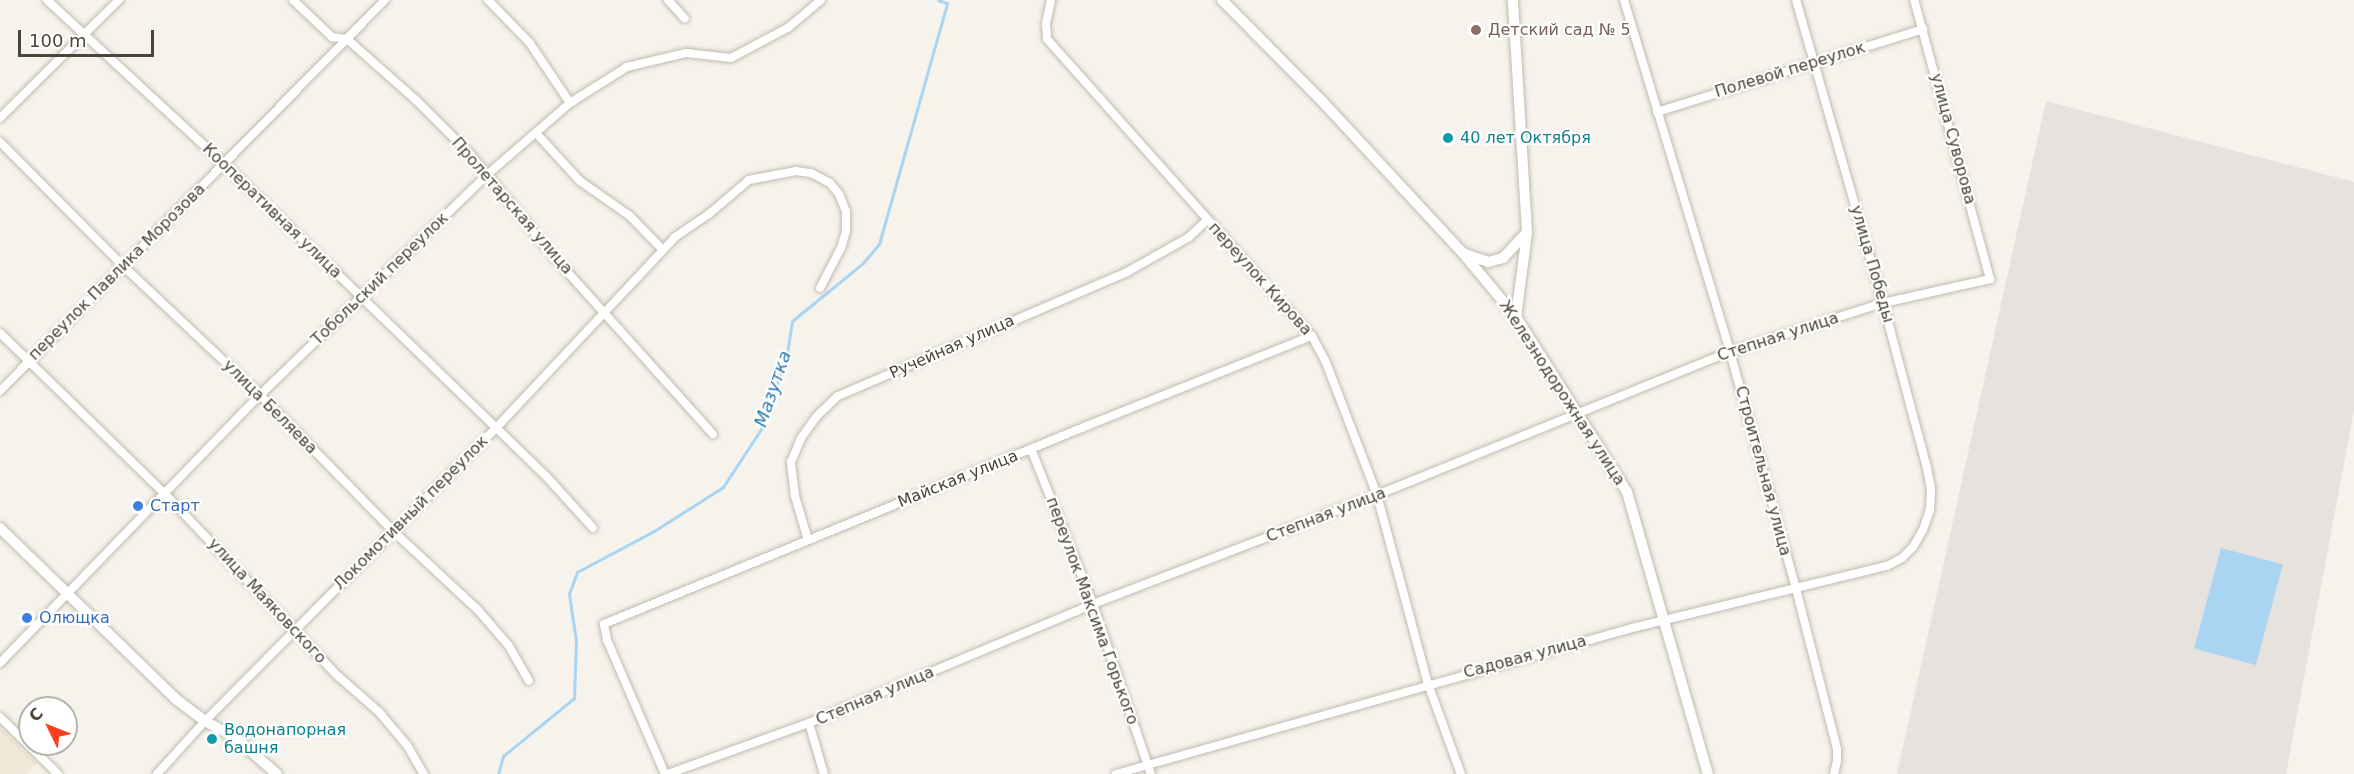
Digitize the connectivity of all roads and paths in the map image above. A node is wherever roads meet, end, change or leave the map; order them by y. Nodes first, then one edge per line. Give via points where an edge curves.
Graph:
1 (47, 0) edge
2 (119, 0) edge
3 (293, 0) edge
4 (385, 0) edge
5 (488, 0) edge
6 (668, 0) edge
7 (821, 0) edge
8 (1051, 0) edge
9 (1222, 0) edge
10 (1513, 0) edge
11 (1624, 0) edge
12 (1796, 0) edge
13 (1914, 0) edge
14 (685, 19) dead end
15 (1923, 29) junction
16 (85, 36) junction
17 (347, 39) junction
18 (1814, 61) junction
19 (570, 103) junction
20 (1657, 112) junction
21 (0, 118) edge
22 (536, 133) junction
23 (0, 142) edge
24 (224, 164) junction
25 (488, 174) junction
26 (1207, 220) junction
27 (1527, 232) junction
28 (663, 250) junction
29 (1462, 252) junction
30 (122, 265) junction
31 (1990, 279) joint
32 (820, 288) dead end
33 (362, 297) junction
34 (1883, 303) junction
35 (605, 313) junction
36 (1516, 317) junction
37 (0, 333) edge
38 (1312, 336) junction
39 (1730, 352) junction
40 (30, 360) junction
41 (0, 391) edge
42 (260, 395) junction
43 (1577, 413) junction
44 (495, 429) junction
45 (714, 434) dead end
46 (1031, 449) junction
47 (166, 495) junction
48 (1377, 495) junction
49 (0, 528) edge
50 (593, 528) dead end
51 (1923, 530) joint
52 (393, 531) junction
53 (808, 540) junction
54 (1796, 590) junction
55 (65, 594) junction
56 (1093, 604) junction
57 (1663, 621) junction
58 (294, 630) junction
59 (0, 663) edge
60 (529, 681) dead end
61 (1428, 684) junction
62 (0, 717) edge
63 (204, 721) junction
64 (809, 723) junction
65 (1150, 770) edge
66 (1834, 773) edge
67 (58, 774) edge
68 (157, 774) edge
69 (277, 774) edge
70 (424, 774) edge
71 (666, 774) edge
72 (824, 774) edge
73 (1116, 774) edge
74 (1461, 774) edge
75 (1708, 774) edge

1 - 16 street, Кооперативная улица
2 - 16 street
3 - 17 street, Пролетарская улица via 332,37
4 - 17 street, переулок Павлика Морозова
5 - 19 street via 529,42
6 - 14 street
7 - 19 street, Тобольский переулок via 789,27 731,58 686,53 627,67
8 - 26 street, переулок Кирова via 1047,39
9 - 29 street, Железнодорожная улица
10 - 27 street
11 - 20 street, Строительная улица
12 - 18 street, улица Победы
13 - 15 street, улица Суворова
15 - 18 street, Полевой переулок
15 - 31 street, улица Суворова
16 - 21 street
16 - 24 street, Кооперативная улица
17 - 24 street, переулок Павлика Морозова
17 - 25 street, Пролетарская улица via 416,100
18 - 20 street, Полевой переулок
18 - 34 street, улица Победы
19 - 22 street, Тобольский переулок
20 - 39 street, Строительная улица
22 - 25 street, Тобольский переулок
22 - 28 street via 588,188 630,216
23 - 30 street, улица Беляева
24 - 30 street, переулок Павлика Морозова
24 - 33 street, Кооперативная улица
25 - 33 street, Тобольский переулок
25 - 35 street, Пролетарская улица
26 - 38 street, переулок Кирова
26 - 53 street, Ручейная улица via 1189,237 1128,272 838,396 801,438 791,462 795,496
27 - 29 street via 1503,258 1488,262
27 - 36 street
28 - 32 street, Локомотивный переулок via 749,180 796,171 811,173 830,183 846,211 842,248
28 - 35 street, Локомотивный переулок
29 - 36 street, Железнодорожная улица
30 - 40 street, переулок Павлика Морозова
30 - 42 street, улица Беляева
31 - 34 street, Степная улица
33 - 42 street, Тобольский переулок
33 - 44 street, Кооперативная улица
34 - 39 street, Степная улица
34 - 51 street, улица Победы via 1931,489 1930,510
35 - 44 street, Локомотивный переулок
35 - 45 street, Пролетарская улица
36 - 43 street, Железнодорожная улица
37 - 40 street, улица Маяковского
38 - 46 street, Майская улица
38 - 48 street, переулок Кирова
39 - 43 street, Степная улица
39 - 54 street, Строительная улица
40 - 41 street, переулок Павлика Морозова
40 - 47 street, улица Маяковского
42 - 47 street, Тобольский переулок
42 - 52 street, улица Беляева
43 - 48 street, Степная улица
43 - 57 street, Железнодорожная улица via 1627,492
44 - 50 street, Кооперативная улица via 546,476
44 - 52 street, Локомотивный переулок
46 - 53 street, Майская улица
46 - 56 street, переулок Максима Горького
47 - 55 street, Тобольский переулок
47 - 58 street, улица Маяковского
48 - 56 street, Степная улица
48 - 61 street, переулок Кирова
49 - 55 street
51 - 54 street, Садовая улица via 1902,558 1887,566
52 - 58 street, Локомотивный переулок
52 - 60 street, улица Беляева via 478,610 509,646
53 - 71 street, Майская улица via 604,624 607,640
54 - 57 street, Садовая улица
54 - 66 street, Строительная улица via 1837,749
55 - 59 street, Тобольский переулок
55 - 63 street
56 - 64 street, Степная улица
56 - 65 street, переулок Максима Горького
57 - 61 street, Садовая улица
57 - 75 street, Железнодорожная улица
58 - 63 street, Локомотивный переулок
58 - 70 street, улица Маяковского via 379,712 407,745
61 - 65 street, Садовая улица
61 - 74 street, переулок Кирова
62 - 67 street
63 - 68 street, Локомотивный переулок
63 - 69 street via 237,739
64 - 71 street, Степная улица
64 - 72 street
65 - 73 street, Садовая улица

